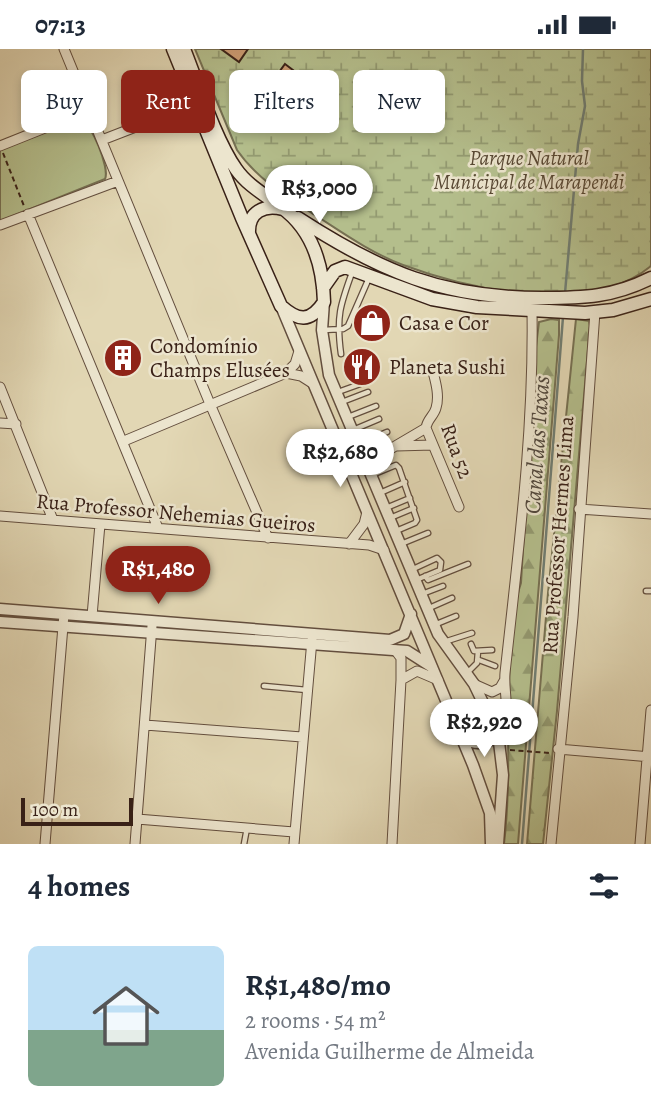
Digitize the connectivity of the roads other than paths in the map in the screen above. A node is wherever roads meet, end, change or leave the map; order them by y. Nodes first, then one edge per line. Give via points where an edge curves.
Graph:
1 (64, 49) edge
2 (173, 49) edge
3 (184, 49) edge
4 (73, 70) edge
5 (181, 70) edge
6 (29, 133) edge
7 (99, 133) edge
8 (121, 133) edge
9 (207, 133) edge
10 (102, 140) junction
11 (0, 144) edge
12 (118, 181) junction
13 (285, 209) junction
14 (28, 214) junction
15 (0, 225) edge
16 (249, 233) junction
17 (354, 269) junction
18 (369, 277) junction
19 (651, 278) edge
20 (323, 288) junction
21 (651, 299) edge
22 (324, 302) junction
23 (281, 306) junction
24 (535, 307) junction
25 (590, 313) junction
26 (322, 330) junction
27 (338, 330) junction
28 (299, 351) junction
29 (341, 354) dead end
30 (432, 367) dead end
31 (286, 373) junction
32 (312, 383) junction
33 (363, 383) dead end
34 (0, 387) edge
35 (368, 392) dead end
36 (339, 397) junction
37 (210, 404) junction
38 (376, 406) dead end
39 (347, 417) junction
40 (379, 419) dead end
41 (0, 423) edge
42 (16, 424) junction
43 (426, 428) junction
44 (353, 430) junction
45 (387, 432) dead end
46 (124, 441) junction
47 (433, 445) junction
48 (394, 446) junction
49 (360, 448) junction
50 (375, 458) junction
51 (371, 473) junction
52 (405, 482) junction
53 (379, 493) junction
54 (410, 498) junction
55 (459, 507) dead end
56 (414, 508) junction
57 (579, 509) junction
58 (367, 512) junction
59 (388, 513) junction
60 (651, 514) edge
61 (0, 516) edge
62 (53, 520) junction
63 (100, 524) junction
64 (158, 528) junction
65 (395, 532) junction
66 (428, 533) dead end
67 (268, 538) junction
68 (349, 544) junction
69 (401, 545) junction
70 (384, 550) junction
71 (468, 564) dead end
72 (417, 575) junction
73 (443, 586) dead end
74 (421, 595) junction
75 (452, 598) dead end
76 (0, 609) edge
77 (427, 609) junction
78 (64, 614) junction
79 (411, 614) junction
80 (92, 616) junction
81 (456, 616) dead end
82 (0, 622) edge
83 (434, 625) junction
84 (63, 627) junction
85 (152, 627) junction
86 (472, 633) dead end
87 (312, 639) junction
88 (443, 642) junction
89 (471, 644) dead end
90 (492, 649) dead end
91 (395, 650) junction
92 (478, 651) junction
93 (478, 660) junction
94 (495, 666) dead end
95 (432, 667) junction
96 (466, 674) junction
97 (505, 679) junction
98 (401, 680) junction
99 (438, 680) junction
100 (474, 684) junction
101 (264, 686) dead end
102 (307, 690) junction
103 (651, 710) edge
104 (145, 725) junction
105 (498, 734) junction
106 (302, 737) junction
107 (462, 738) junction
108 (558, 748) junction
109 (649, 757) edge
110 (137, 819) junction
111 (247, 827) junction
112 (294, 832) junction
113 (44, 844) edge
114 (135, 844) edge
115 (244, 844) edge
116 (294, 844) edge
117 (392, 844) edge
118 (491, 844) edge
119 (498, 844) edge
120 (551, 844) edge
121 (640, 844) edge

1 - 4 street
2 - 5 main road
3 - 13 main road via 237,171
6 - 11 street
7 - 10 street
8 - 10 street
9 - 16 main road
10 - 12 street
12 - 14 street
12 - 37 street
13 - 16 main road via 268,207 255,213
13 - 20 main road via 314,247
13 - 24 main road via 338,244 406,277 442,289
14 - 15 street
14 - 46 street
16 - 23 main road
17 - 18 main road
17 - 20 main road via 339,268
17 - 27 lane via 339,307
18 - 24 main road via 458,305
18 - 27 lane via 351,321
19 - 24 main road via 619,292
20 - 22 main road
21 - 25 main road
22 - 23 main road via 312,315 301,318
22 - 26 street
23 - 28 street
24 - 25 main road
24 - 97 street, Rua Professor Hermes Lima via 528,440
25 - 57 street, Rua Professor Hermes Lima
26 - 27 lane
26 - 36 street via 326,362
27 - 29 lane
28 - 31 street
28 - 32 street
30 - 43 street, Rua 52 via 437,406
31 - 32 street
31 - 37 street
32 - 58 street
33 - 36 lane
34 - 42 street
35 - 36 lane
36 - 39 street
37 - 46 street
37 - 67 street
38 - 39 lane
39 - 44 street
40 - 44 lane
41 - 42 street
42 - 62 street
43 - 47 street, Rua 52
43 - 48 street
44 - 49 street
45 - 49 lane
46 - 64 street
47 - 48 street
47 - 55 street, Rua 52
48 - 50 street
49 - 50 street
49 - 51 street
50 - 51 street
51 - 52 lane via 396,465
51 - 53 street
52 - 53 lane
52 - 54 lane
53 - 59 street
54 - 56 lane
54 - 59 lane
56 - 59 lane
56 - 65 lane via 416,521
57 - 60 street
57 - 108 street, Rua Professor Hermes Lima via 573,618
58 - 68 street
58 - 70 street
59 - 65 street
61 - 62 street, Rua Professor Nehemias Gueiros
62 - 63 street, Rua Professor Nehemias Gueiros
63 - 64 street, Rua Professor Nehemias Gueiros
63 - 80 street
64 - 67 street, Rua Professor Nehemias Gueiros
65 - 69 street
66 - 69 lane
67 - 68 street, Rua Professor Nehemias Gueiros
68 - 70 street, Rua Professor Nehemias Gueiros
69 - 72 street
70 - 79 street
71 - 72 lane via 428,580
72 - 72 lane via 441,568 439,559
72 - 74 street
73 - 74 lane
74 - 77 street
75 - 77 lane
76 - 78 street
77 - 83 street
78 - 80 street
78 - 84 street
79 - 87 street via 404,635 396,639
79 - 95 street
80 - 85 street
81 - 83 lane
82 - 84 street
83 - 88 street
84 - 85 street
84 - 113 street
85 - 87 street
85 - 104 street
86 - 88 lane
87 - 91 street
87 - 102 street
88 - 96 street
89 - 92 lane via 472,650
90 - 92 lane
91 - 95 street via 409,652
91 - 98 street via 401,658
92 - 93 lane
93 - 94 lane
93 - 96 lane
95 - 99 street
96 - 100 street
97 - 100 street via 492,692
97 - 105 street, Rua Professor Hermes Lima via 506,720
98 - 99 street via 417,671
98 - 117 street
99 - 107 street
100 - 105 street
101 - 102 lane
102 - 106 street
103 - 109 street
104 - 106 street
104 - 110 street
105 - 107 street via 486,743
105 - 119 street via 503,790
106 - 112 street
107 - 118 street via 489,808
108 - 109 street
108 - 120 street, Rua Professor Hermes Lima
109 - 121 street
110 - 111 street
110 - 114 street
111 - 112 street
111 - 115 lane
112 - 116 street

